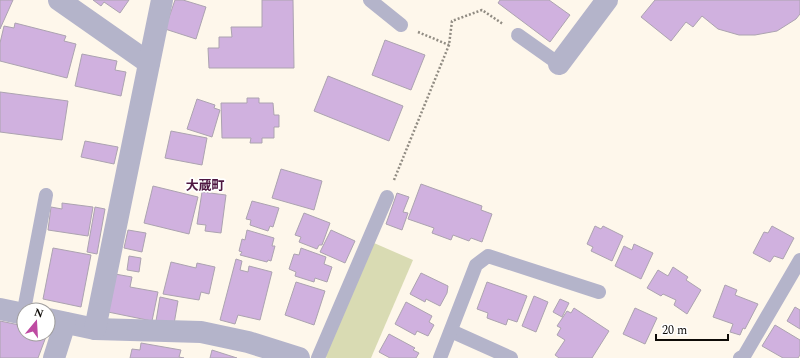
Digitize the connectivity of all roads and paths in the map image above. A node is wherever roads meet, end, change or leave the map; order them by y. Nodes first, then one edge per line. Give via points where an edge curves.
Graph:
1 (59, 0) edge
2 (162, 0) edge
3 (370, 0) edge
4 (607, 0) edge
5 (401, 25) joint
6 (518, 35) joint
7 (449, 44) junction
8 (149, 62) junction
9 (559, 64) joint
10 (46, 195) dead end
11 (387, 197) joint
12 (800, 260) edge
13 (599, 292) dead end
14 (26, 302) edge
15 (0, 309) edge
16 (16, 311) edge
17 (57, 321) edge
18 (95, 329) junction
19 (451, 331) junction
20 (291, 356) edge
21 (54, 358) edge
22 (318, 358) edge
23 (440, 358) edge
24 (511, 358) edge
25 (740, 358) edge

1 - 8 street
2 - 8 street
3 - 5 lane
4 - 9 street
5 - 7 path
6 - 7 path via 482,10 452,21
6 - 9 lane
7 - 11 path
8 - 18 street
10 - 14 lane
11 - 22 lane
12 - 25 lane via 744,356
13 - 19 lane via 488,256 476,265
15 - 16 street
17 - 18 street
17 - 21 street
18 - 20 street via 201,332 248,342
19 - 23 lane
19 - 24 lane

